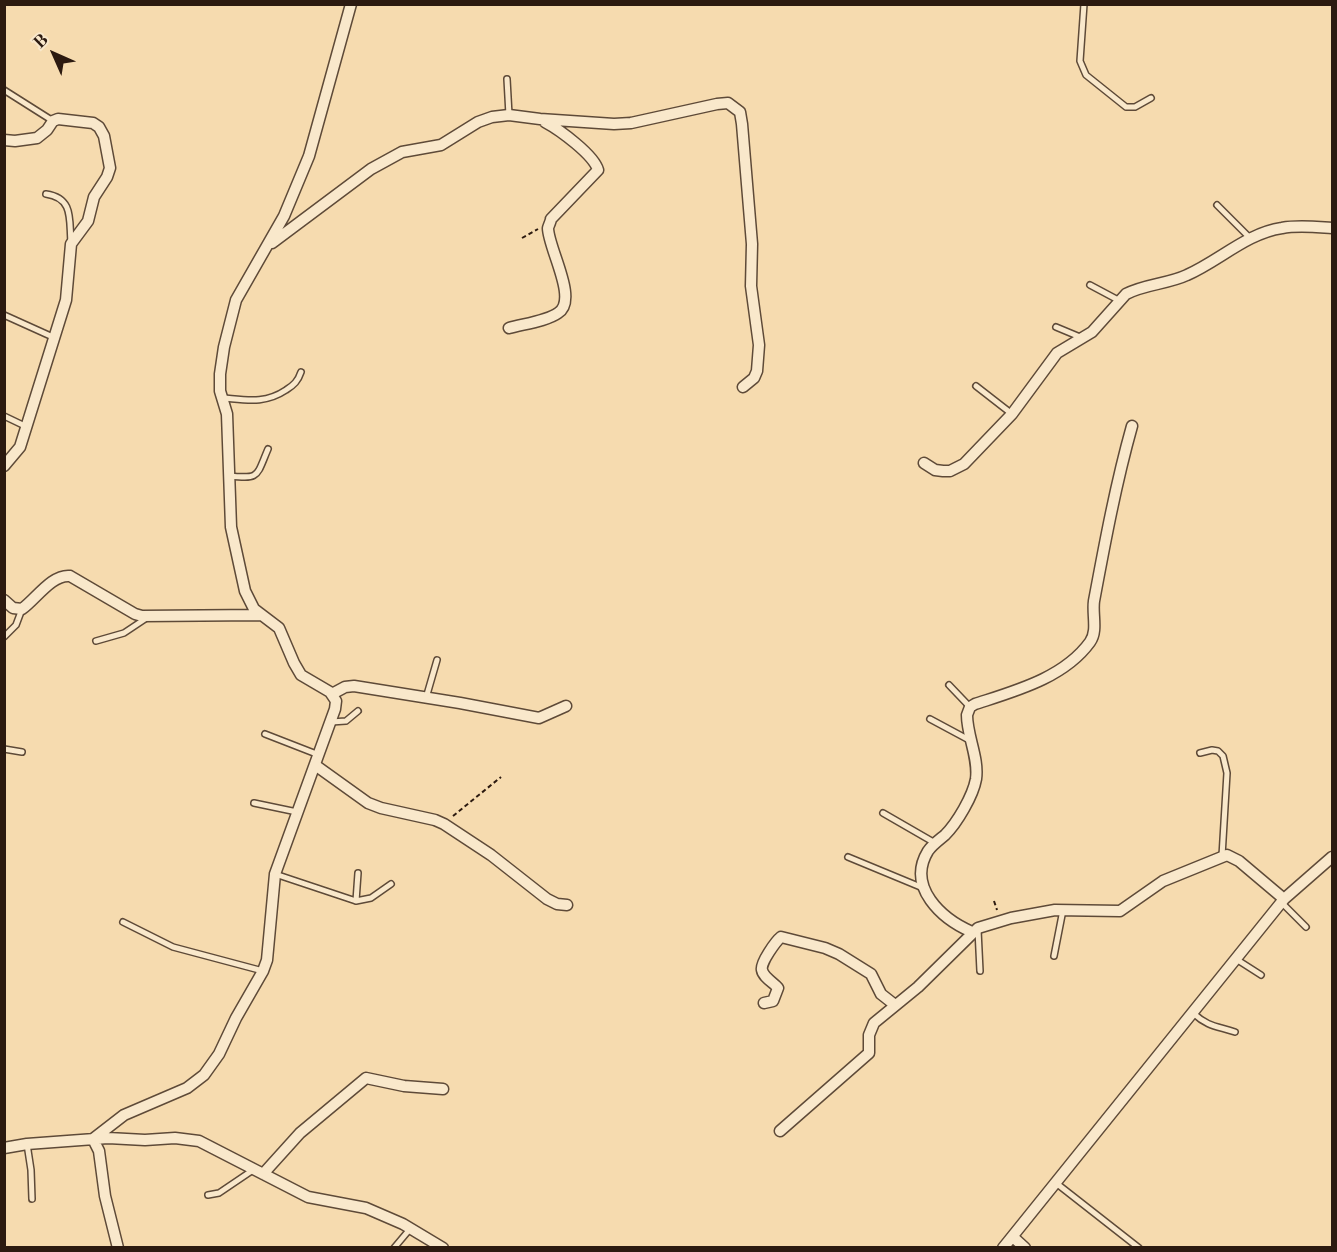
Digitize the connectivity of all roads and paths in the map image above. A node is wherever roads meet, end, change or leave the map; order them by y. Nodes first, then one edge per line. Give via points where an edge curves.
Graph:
1 (351, 4) edge
2 (1084, 4) edge
3 (507, 79) dead end
4 (4, 90) edge
5 (1151, 98) dead end
6 (509, 115) junction
7 (540, 119) junction
8 (52, 121) junction
9 (4, 140) edge
10 (46, 194) dead end
11 (1218, 205) dead end
12 (1332, 228) edge
13 (1251, 239) junction
14 (71, 244) junction
15 (267, 247) junction
16 (1090, 285) dead end
17 (1120, 301) junction
18 (4, 315) edge
19 (1056, 327) dead end
20 (509, 328) dead end
21 (55, 338) junction
22 (1082, 338) junction
23 (301, 372) dead end
24 (976, 386) dead end
25 (743, 387) dead end
26 (223, 398) junction
27 (1012, 414) junction
28 (4, 416) edge
29 (1132, 426) dead end
30 (27, 427) junction
31 (268, 449) dead end
32 (6, 462) edge
33 (924, 463) dead end
34 (229, 476) junction
35 (4, 600) edge
36 (22, 609) junction
37 (261, 615) junction
38 (149, 616) junction
39 (4, 637) edge
40 (96, 641) dead end
41 (437, 660) dead end
42 (949, 685) dead end
43 (332, 694) junction
44 (426, 698) junction
45 (566, 706) dead end
46 (970, 707) junction
47 (358, 711) dead end
48 (930, 719) dead end
49 (331, 722) junction
50 (265, 734) dead end
51 (971, 741) junction
52 (4, 749) edge
53 (22, 752) dead end
54 (1200, 753) dead end
55 (317, 760) junction
56 (501, 777) dead end
57 (254, 803) dead end
58 (299, 812) junction
59 (883, 813) dead end
60 (444, 824) junction
61 (935, 843) junction
62 (1222, 856) junction
63 (848, 857) dead end
64 (1332, 857) edge
65 (358, 873) dead end
66 (275, 874) junction
67 (391, 884) dead end
68 (923, 888) junction
69 (356, 901) junction
70 (1282, 901) junction
71 (567, 905) dead end
72 (1064, 910) junction
73 (123, 922) dead end
74 (1306, 927) dead end
75 (975, 930) junction
76 (1053, 956) dead end
77 (1236, 959) junction
78 (263, 971) junction
79 (980, 971) dead end
80 (1261, 975) dead end
81 (764, 1002) dead end
82 (895, 1005) junction
83 (1193, 1013) junction
84 (1235, 1032) dead end
85 (443, 1089) dead end
86 (780, 1131) dead end
87 (93, 1138) junction
88 (27, 1144) junction
89 (4, 1148) edge
90 (259, 1172) junction
91 (1056, 1183) junction
92 (208, 1195) dead end
93 (32, 1199) dead end
94 (410, 1229) junction
95 (1013, 1237) junction
96 (118, 1248) edge
97 (394, 1248) edge
98 (443, 1248) edge
99 (1003, 1248) edge
100 (1026, 1248) edge
101 (1139, 1248) edge

1 - 15 street via 309,156
2 - 5 lane via 1080,61 1086,75 1126,107 1135,107
3 - 6 lane
4 - 8 lane
6 - 7 street
6 - 15 street via 478,122 441,145 402,152 371,169
7 - 20 street via 570,139 598,169 551,219 548,228 561,273 564,308 557,314
7 - 25 street via 631,123 724,103 740,112 752,244 751,286 759,345 757,371
8 - 9 street via 37,138
8 - 14 street via 93,123 99,127 110,168 94,197 88,221
10 - 14 lane via 58,197 67,206
11 - 13 lane
12 - 13 street via 1281,228
13 - 17 street via 1189,275 1132,291
14 - 21 street via 68,288
15 - 26 street via 236,300 220,374
16 - 17 lane
17 - 22 street via 1101,324
18 - 21 lane
19 - 22 lane
21 - 30 street
22 - 27 street via 1057,354
23 - 26 lane via 296,382 274,398
24 - 27 lane
26 - 34 street
27 - 33 street via 957,469 935,470
28 - 30 lane
29 - 46 street via 1118,475 1096,594 1094,636 1074,658 1049,676
30 - 32 street via 20,447
31 - 34 lane via 256,476
34 - 37 street via 231,527 245,591
35 - 36 street via 13,608
36 - 38 street via 64,575 135,614
36 - 39 lane via 16,625
37 - 38 street
37 - 43 street via 279,628 301,675
38 - 40 lane via 124,633
41 - 44 lane
42 - 46 lane
43 - 44 street via 354,686
43 - 49 street via 336,701
44 - 45 street via 539,718
46 - 51 street via 967,715
47 - 49 lane via 346,721
48 - 51 lane
49 - 55 street
50 - 55 lane
51 - 61 street via 976,779 959,815
52 - 53 lane
54 - 62 lane via 1218,751 1225,761
55 - 58 street
55 - 60 street via 374,806
56 - 60 path
57 - 58 lane
58 - 66 street
59 - 61 lane
60 - 71 street via 547,899
61 - 68 street via 922,867
62 - 70 street via 1239,861
62 - 72 street via 1163,881 1120,911
63 - 68 lane
64 - 70 street
65 - 69 lane
66 - 69 lane
66 - 78 street
67 - 69 lane via 371,898
68 - 75 street via 954,925
70 - 74 lane
70 - 77 street
72 - 75 street via 1011,918
72 - 76 lane
73 - 78 lane via 173,947
75 - 79 lane
75 - 82 street
77 - 80 lane
77 - 83 street
78 - 87 street via 204,1075 187,1088 124,1115
81 - 82 street via 773,1001 778,988 763,973 762,966 781,937 839,954 871,974 881,994
82 - 86 street via 871,1029 869,1053
83 - 84 lane via 1210,1026
83 - 91 street
85 - 90 street via 366,1078
87 - 88 street
87 - 90 street via 187,1138 212,1146
87 - 96 street
88 - 89 street
88 - 93 lane
90 - 92 lane
90 - 94 street via 308,1197 366,1208
91 - 95 street
91 - 101 lane
94 - 97 lane
94 - 98 street
95 - 99 street
95 - 100 street

